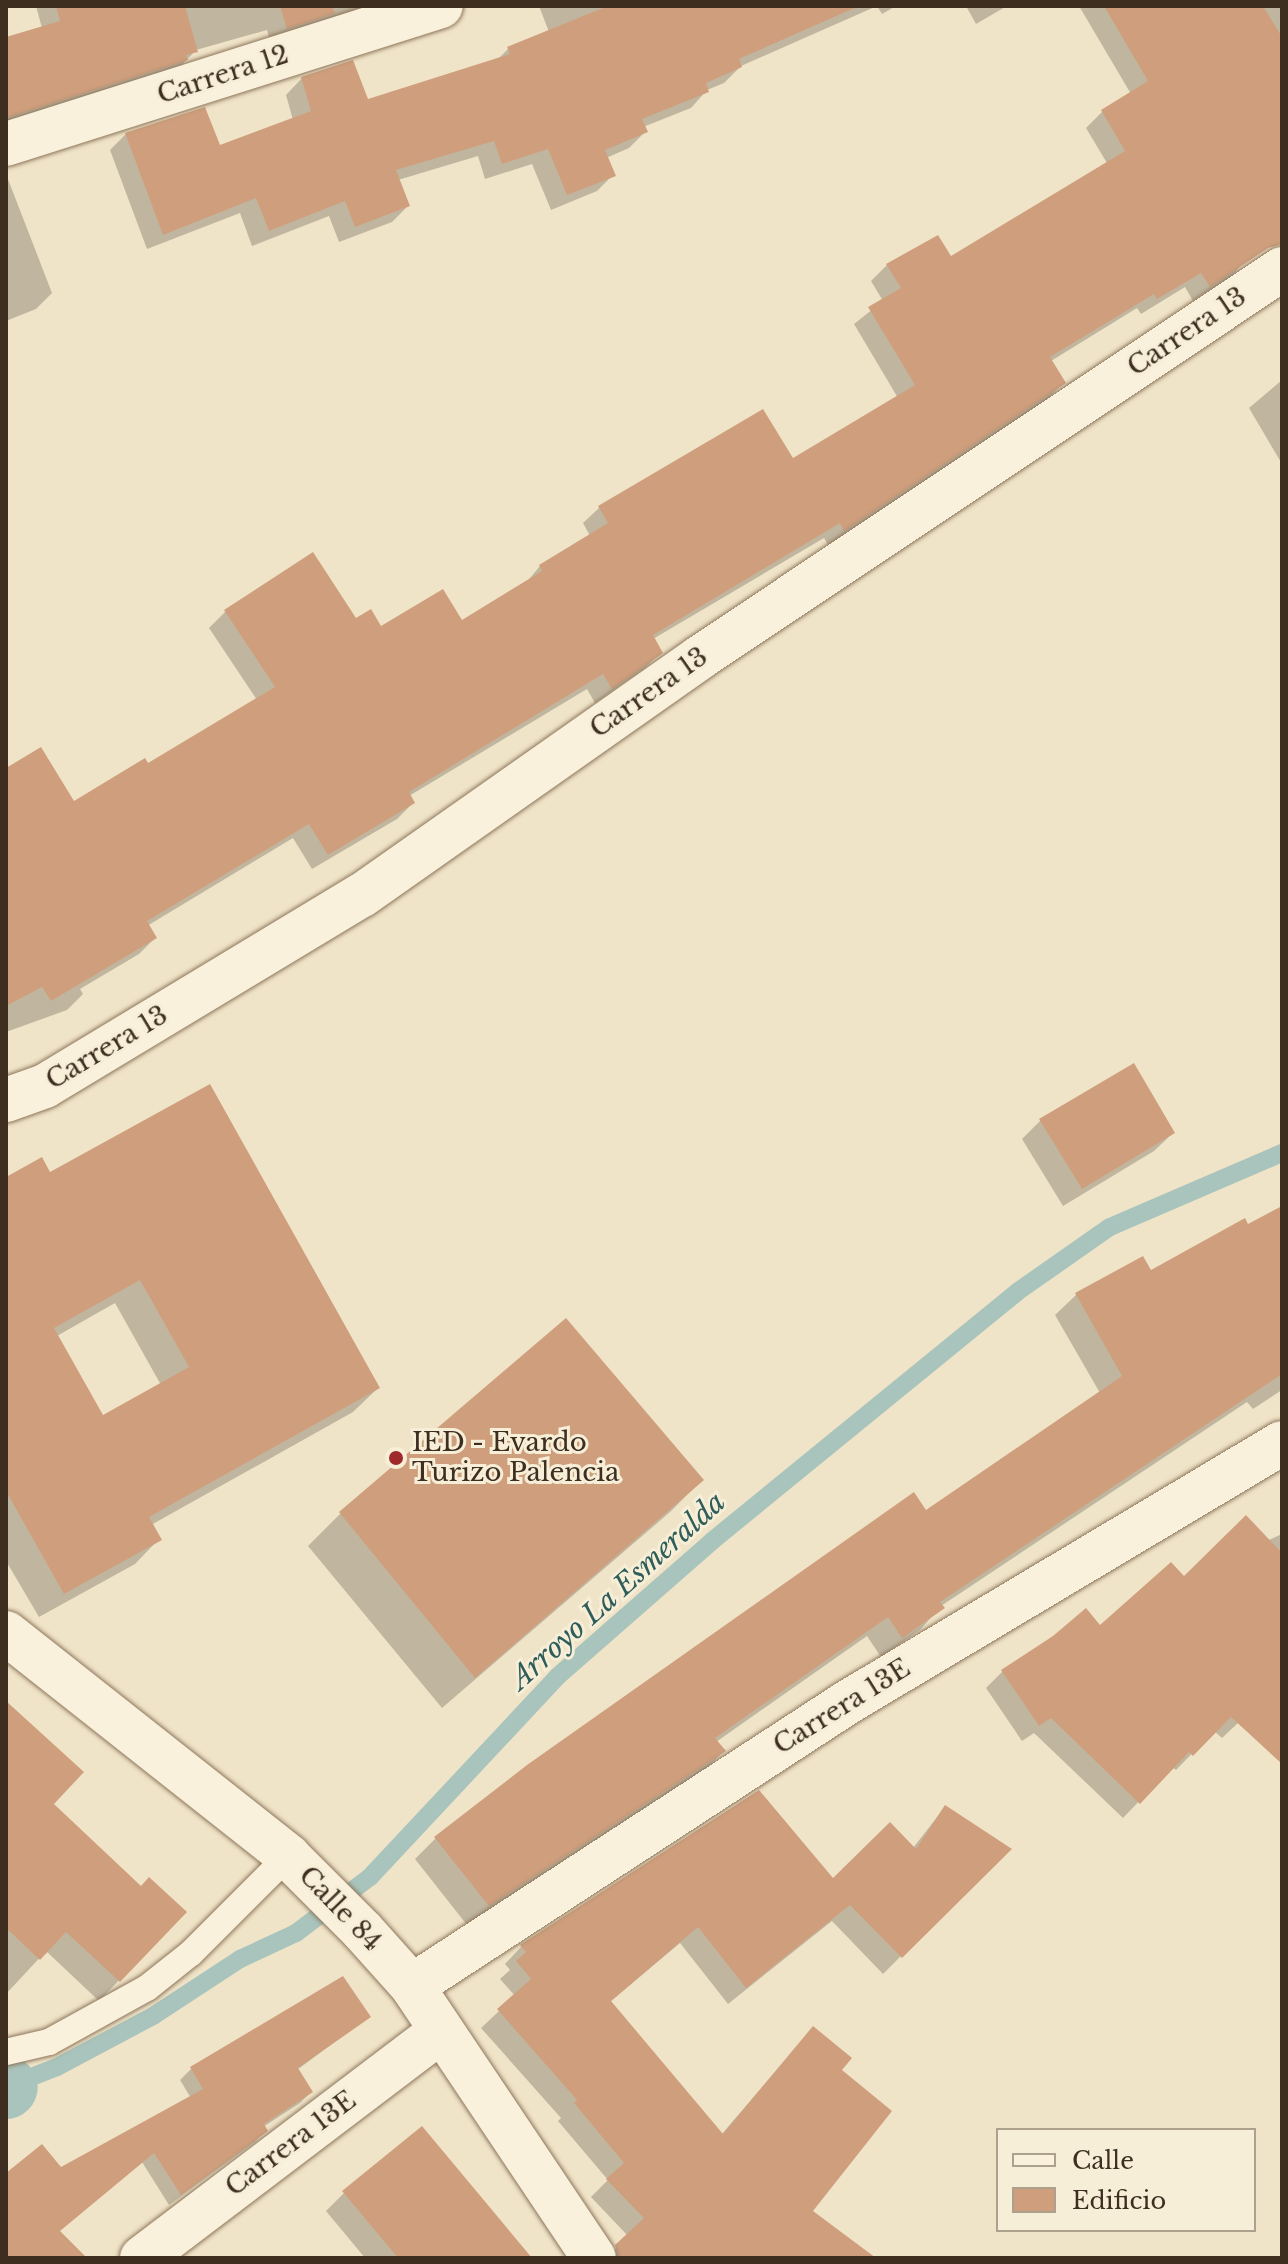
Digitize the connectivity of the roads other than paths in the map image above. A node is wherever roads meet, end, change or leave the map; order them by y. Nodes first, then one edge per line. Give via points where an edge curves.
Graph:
1 (441, 6) edge
2 (6, 144) edge
3 (1282, 269) edge
4 (6, 1100) edge
5 (1282, 1443) edge
6 (6, 1633) edge
7 (300, 1867) junction
8 (412, 1986) junction
9 (441, 2031) junction
10 (6, 2052) edge
11 (157, 2253) edge
12 (594, 2258) edge

1 - 2 street, Carrera 12
3 - 4 street, Carrera 13 via 699,658 362,895 45,1086
5 - 8 street, Carrera 13E via 848,1702
6 - 7 street, Calle 84
7 - 8 street, Calle 84
7 - 10 lane via 147,1988 49,2042
8 - 9 street, Calle 84
9 - 11 street, Carrera 13E
9 - 12 street, Calle 84

